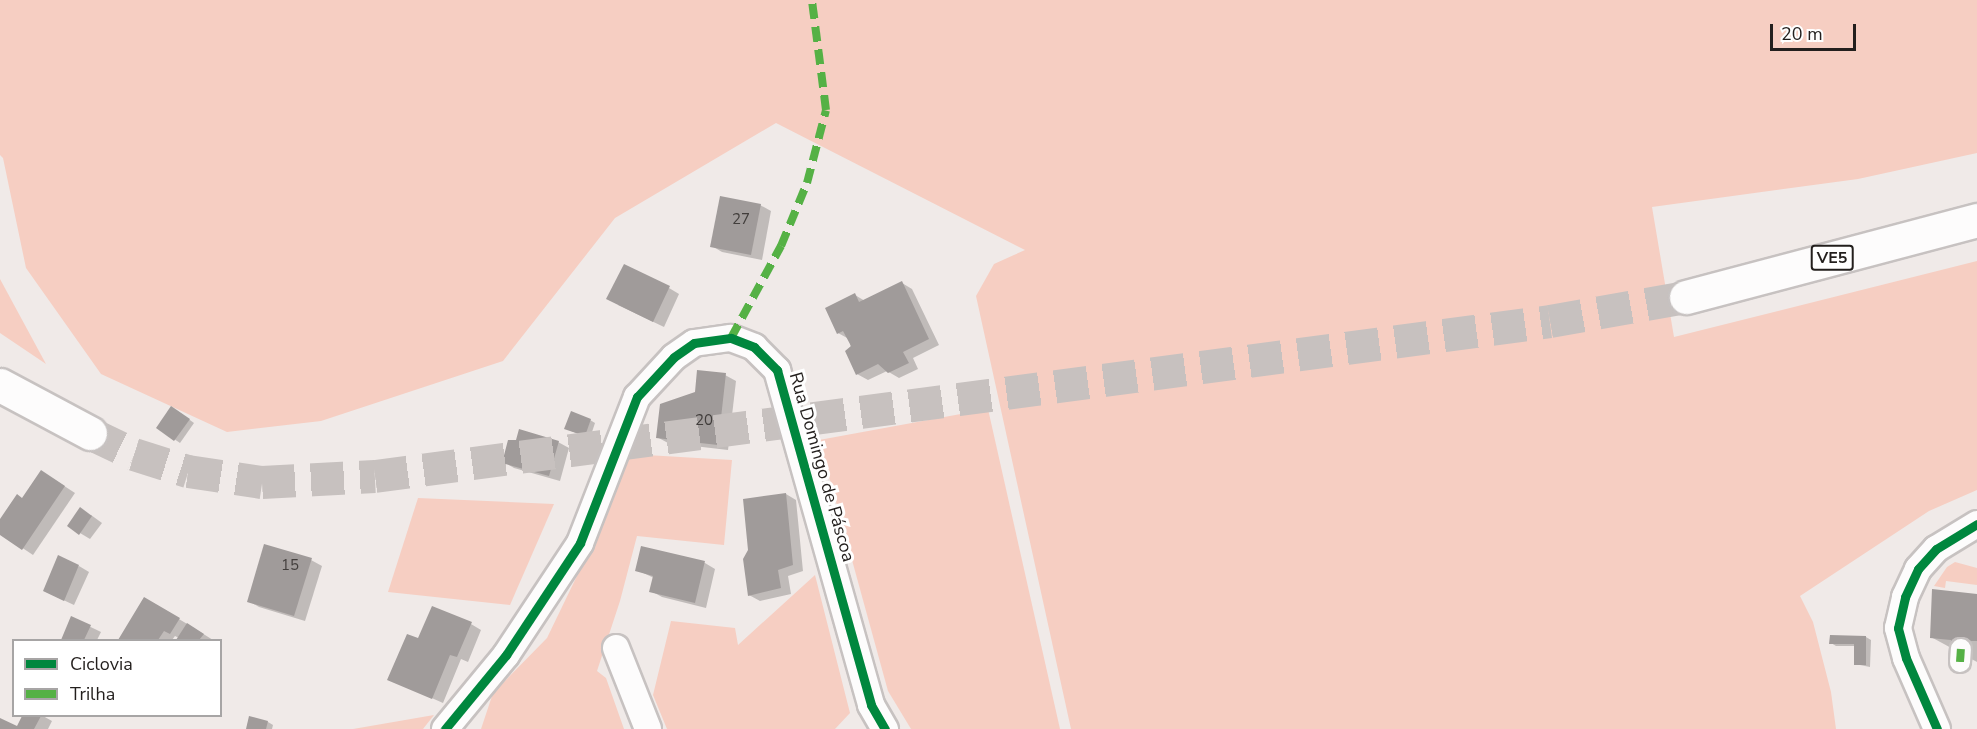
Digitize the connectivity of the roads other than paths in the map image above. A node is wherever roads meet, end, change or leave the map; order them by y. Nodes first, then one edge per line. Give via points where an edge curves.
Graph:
1 (1977, 220) edge
2 (1686, 297) tunnel mouth
3 (0, 378) edge
4 (0, 385) edge
5 (0, 392) edge
6 (0, 397) edge
7 (35, 405) junction
8 (90, 434) tunnel mouth
9 (1977, 524) edge
10 (616, 648) dead end
11 (445, 729) edge
12 (648, 729) edge
13 (885, 729) edge
14 (1937, 729) edge

1 - 2 main road, VE5
3 - 7 main road
4 - 7 main road
5 - 7 main road
6 - 7 main road
7 - 8 main road
9 - 14 street via 1936,549 1918,569 1905,597 1898,628 1906,658
10 - 12 street
11 - 13 street, Rua Domingo de Páscoa via 506,655 580,543 637,398 674,357 694,343 731,338 754,347 777,370 871,705

